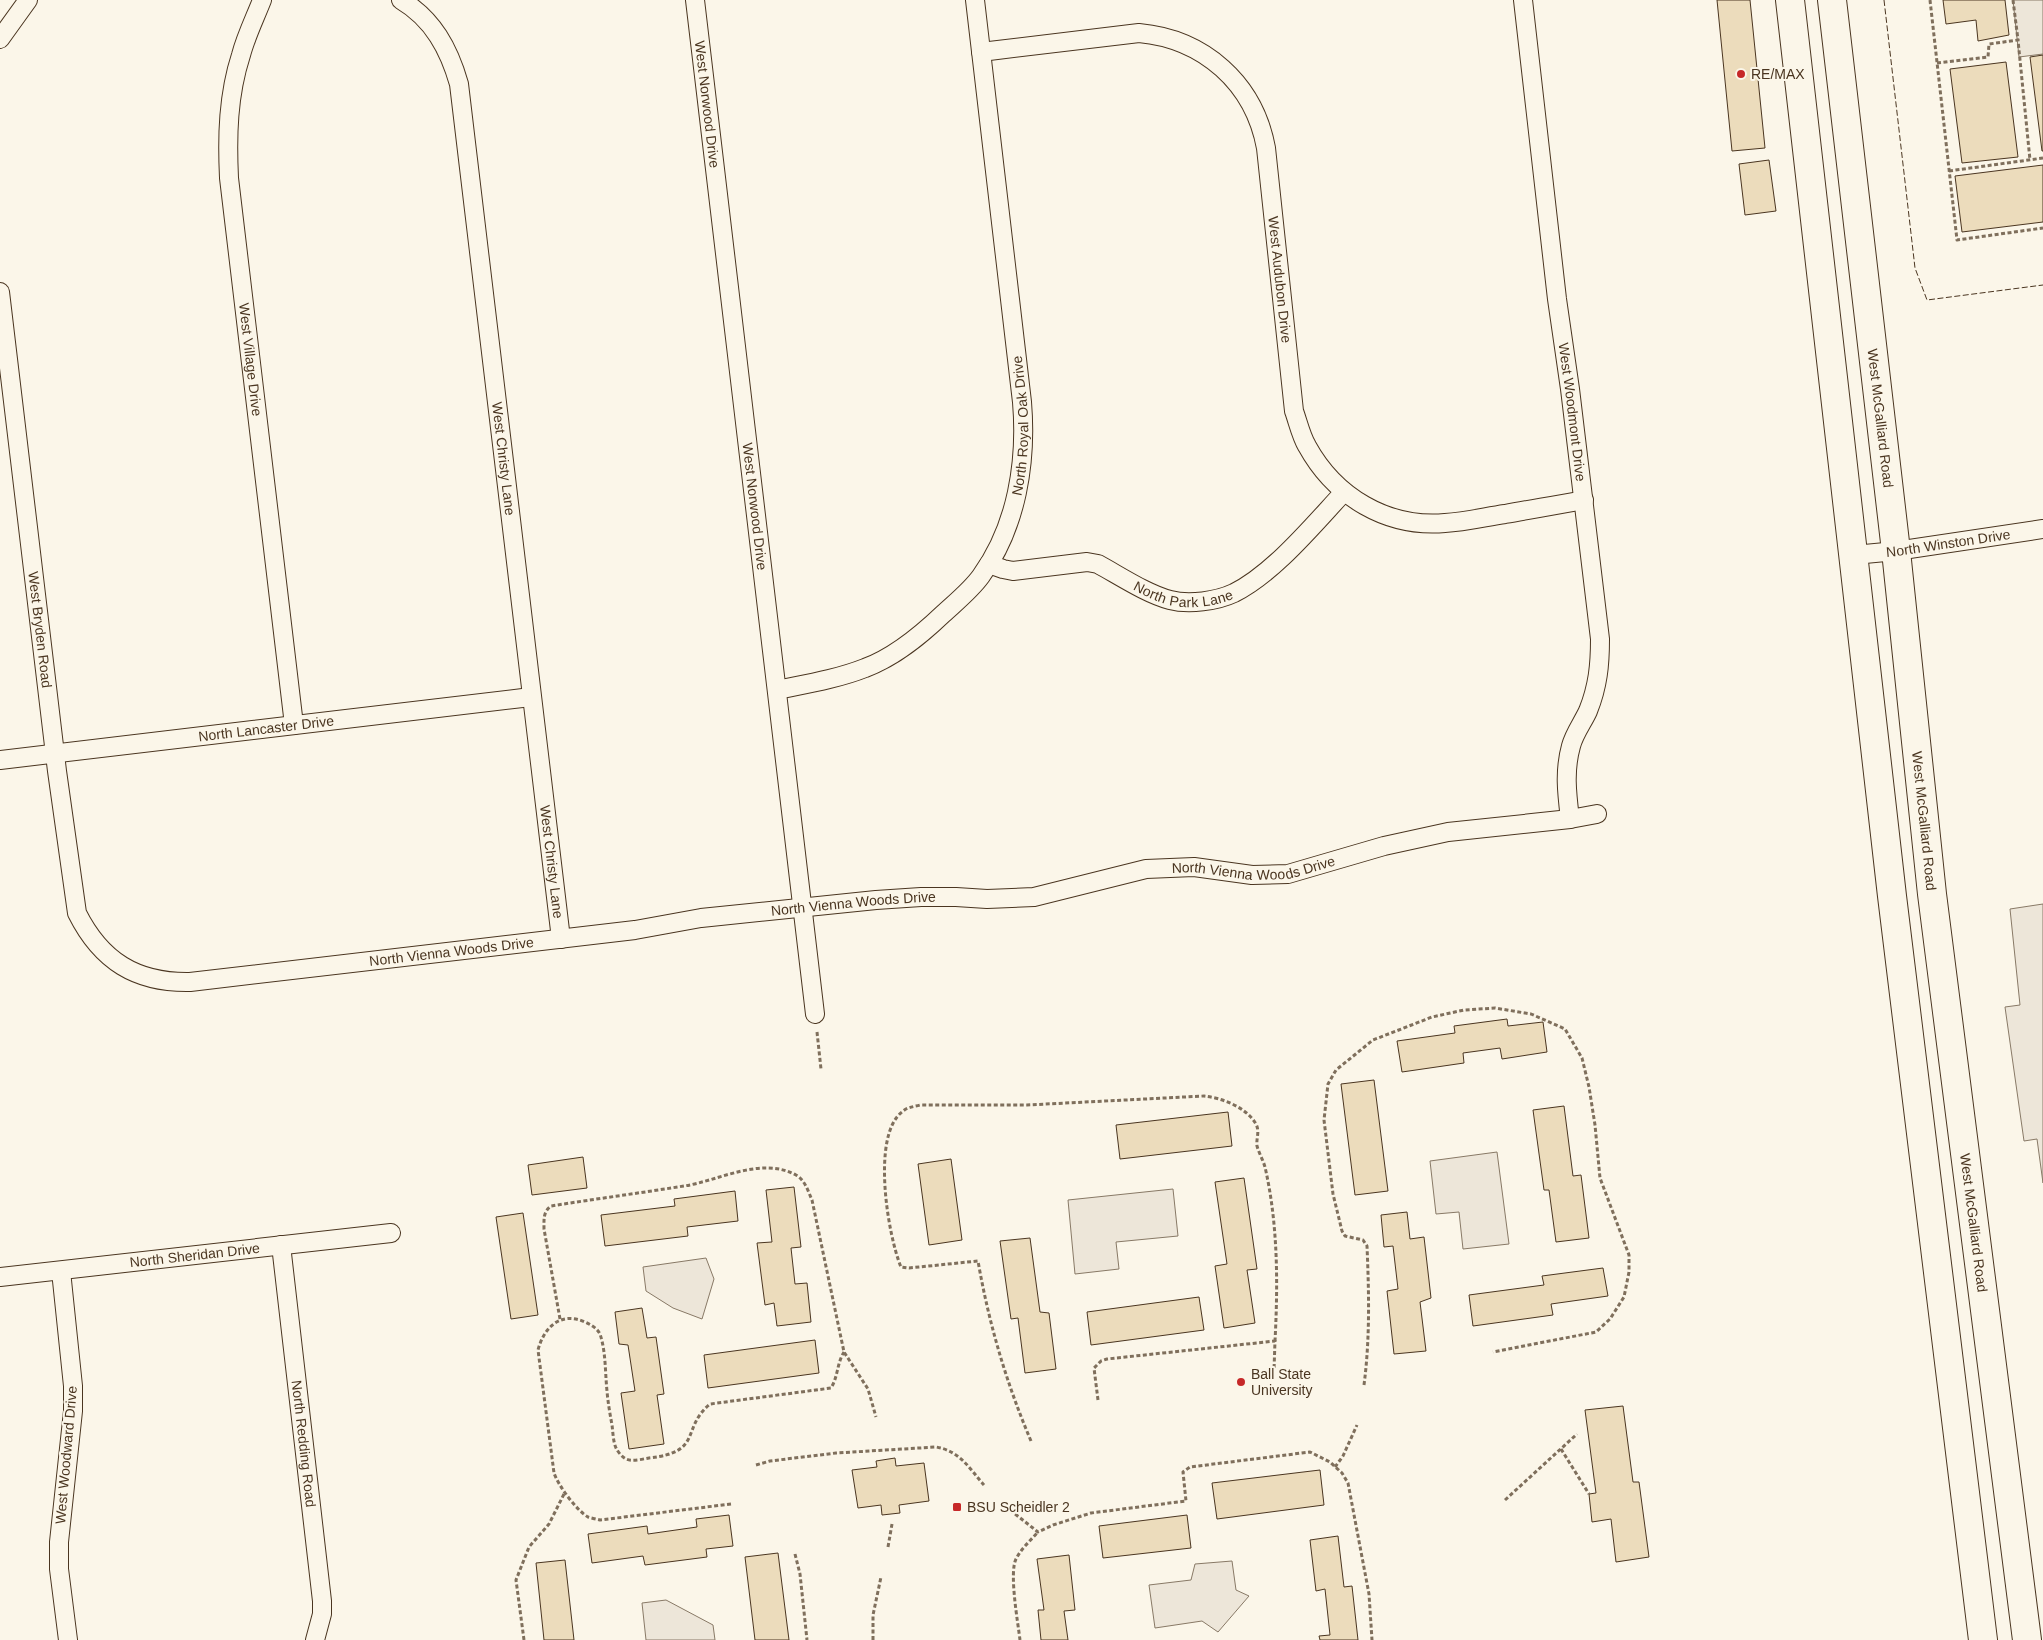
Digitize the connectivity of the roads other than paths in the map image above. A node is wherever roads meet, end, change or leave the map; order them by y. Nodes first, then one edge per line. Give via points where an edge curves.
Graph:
1 (28, 0) edge
2 (262, 0) edge
3 (401, 0) edge
4 (695, 0) edge
5 (975, 0) edge
6 (1523, 0) edge
7 (1790, 0) edge
8 (1832, 0) edge
9 (0, 39) edge
10 (981, 52) junction
11 (0, 292) edge
12 (1344, 492) junction
13 (1584, 500) junction
14 (2043, 529) edge
15 (1896, 551) junction
16 (1854, 554) junction
17 (989, 564) junction
18 (777, 690) junction
19 (532, 697) junction
20 (294, 725) junction
21 (55, 753) junction
22 (0, 760) edge
23 (1597, 814) dead end
24 (1570, 820) junction
25 (802, 907) junction
26 (560, 939) junction
27 (109, 957) joint
28 (815, 1014) road end
29 (391, 1233) dead end
30 (281, 1246) junction
31 (61, 1271) junction
32 (0, 1277) edge
33 (68, 1640) edge
34 (316, 1640) edge
35 (1983, 1640) edge
36 (2027, 1640) edge

1 - 9 street
2 - 20 street, West Village Drive via 240,55 230,101 227,150
3 - 19 street, West Christy Lane via 422,15 435,30 446,47 459,84
4 - 18 street, West Norwood Drive
5 - 10 street, North Royal Oak Drive
6 - 13 street, West Woodmont Drive
7 - 16 main road
8 - 15 main road, West McGalliard Road
10 - 12 street, West Audubon Drive via 1139,33 1173,39 1204,54 1233,79 1255,111 1265,141 1294,411 1317,464
10 - 17 street, North Royal Oak Drive via 1025,435 1018,492 1007,528
11 - 21 street, West Bryden Road
12 - 13 street, West Audubon Drive via 1369,508 1423,523 1462,521
12 - 17 street, North Park Lane via 1275,562 1250,583 1222,598 1184,602 1170,600 1098,564 1087,562 1013,571
13 - 24 street, West Woodmont Drive via 1600,638 1600,668 1593,697 1568,761 1566,782
14 - 15 street, North Winston Drive
15 - 16 street, North Winston Drive
15 - 36 main road, West McGalliard Road via 1932,894
16 - 35 main road via 1893,906
17 - 18 street, North Royal Oak Drive via 980,578 931,626 899,650 866,668
18 - 25 street, West Norwood Drive
19 - 20 street, North Lancaster Drive
19 - 26 street, West Christy Lane
20 - 21 street, North Lancaster Drive
21 - 22 street, North Lancaster Drive
21 - 27 street, West Bryden Road via 76,913 98,948
23 - 24 street, North Vienna Woods Drive
24 - 25 street, North Vienna Woods Drive via 1448,832 1384,846 1288,874 1252,874 1194,867 1146,869 1034,897 922,897
25 - 26 street, North Vienna Woods Drive
25 - 28 street, West Norwood Drive
26 - 27 street, North Vienna Woods Drive via 190,982 152,980 131,972
29 - 30 street, North Sheridan Drive
30 - 31 street, North Sheridan Drive
30 - 34 street, North Redding Road via 322,1601
31 - 32 street, North Sheridan Drive
31 - 33 street, West Woodward Drive via 73,1386 59,1542

